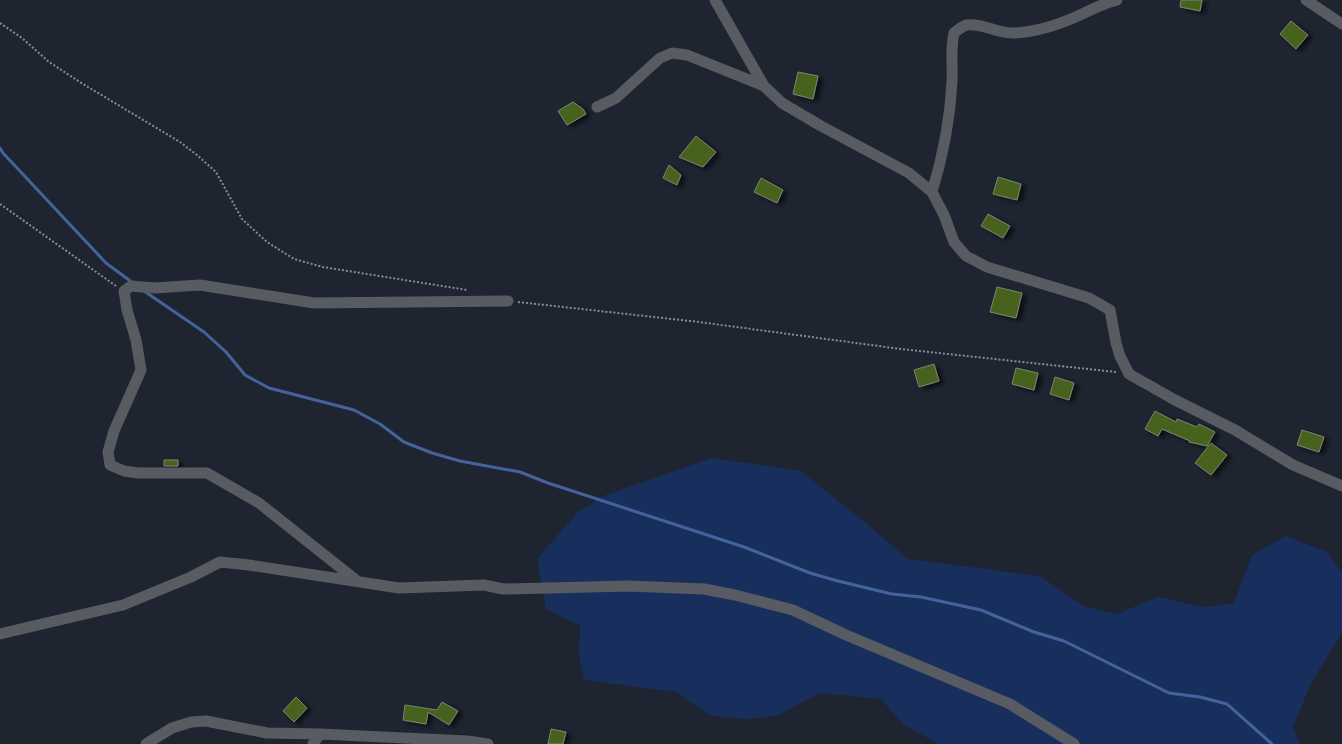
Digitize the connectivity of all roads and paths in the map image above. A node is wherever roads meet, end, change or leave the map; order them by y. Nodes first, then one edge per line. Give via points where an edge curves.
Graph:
1 (715, 0) edge
2 (1118, 0) edge
3 (1306, 0) edge
4 (0, 22) edge
5 (1342, 24) edge
6 (764, 86) junction
7 (597, 107) dead end
8 (932, 192) junction
9 (0, 204) edge
10 (124, 291) junction
11 (472, 292) dead end
12 (508, 301) joint
13 (1129, 374) junction
14 (1342, 486) edge
15 (356, 581) junction
16 (0, 634) edge
17 (320, 734) junction
18 (146, 744) edge
19 (313, 744) edge
20 (488, 744) edge
21 (1074, 744) edge

1 - 6 street
2 - 8 street via 1051,26 1006,33 967,25 954,33 951,46 952,81 948,126
3 - 5 street
4 - 11 path via 49,62 197,155 216,172 242,219 267,242 294,259 323,267
6 - 7 street via 687,55 672,53 660,58 616,98
6 - 8 street via 782,103 909,173
8 - 13 street via 954,242 966,256 987,267 1089,298 1110,310 1116,343
9 - 10 path
10 - 12 street via 131,286 155,288 200,285 314,304
10 - 15 street via 141,370 114,431 108,452 110,465 138,473 207,473 258,503
12 - 13 path
13 - 14 street via 1293,464
15 - 16 street via 220,562 123,605
15 - 21 street via 399,588 484,585 503,589 628,586 704,589 735,595 793,610 1010,704
17 - 18 street via 267,733 206,721 191,722 172,728
17 - 19 street
17 - 20 street

